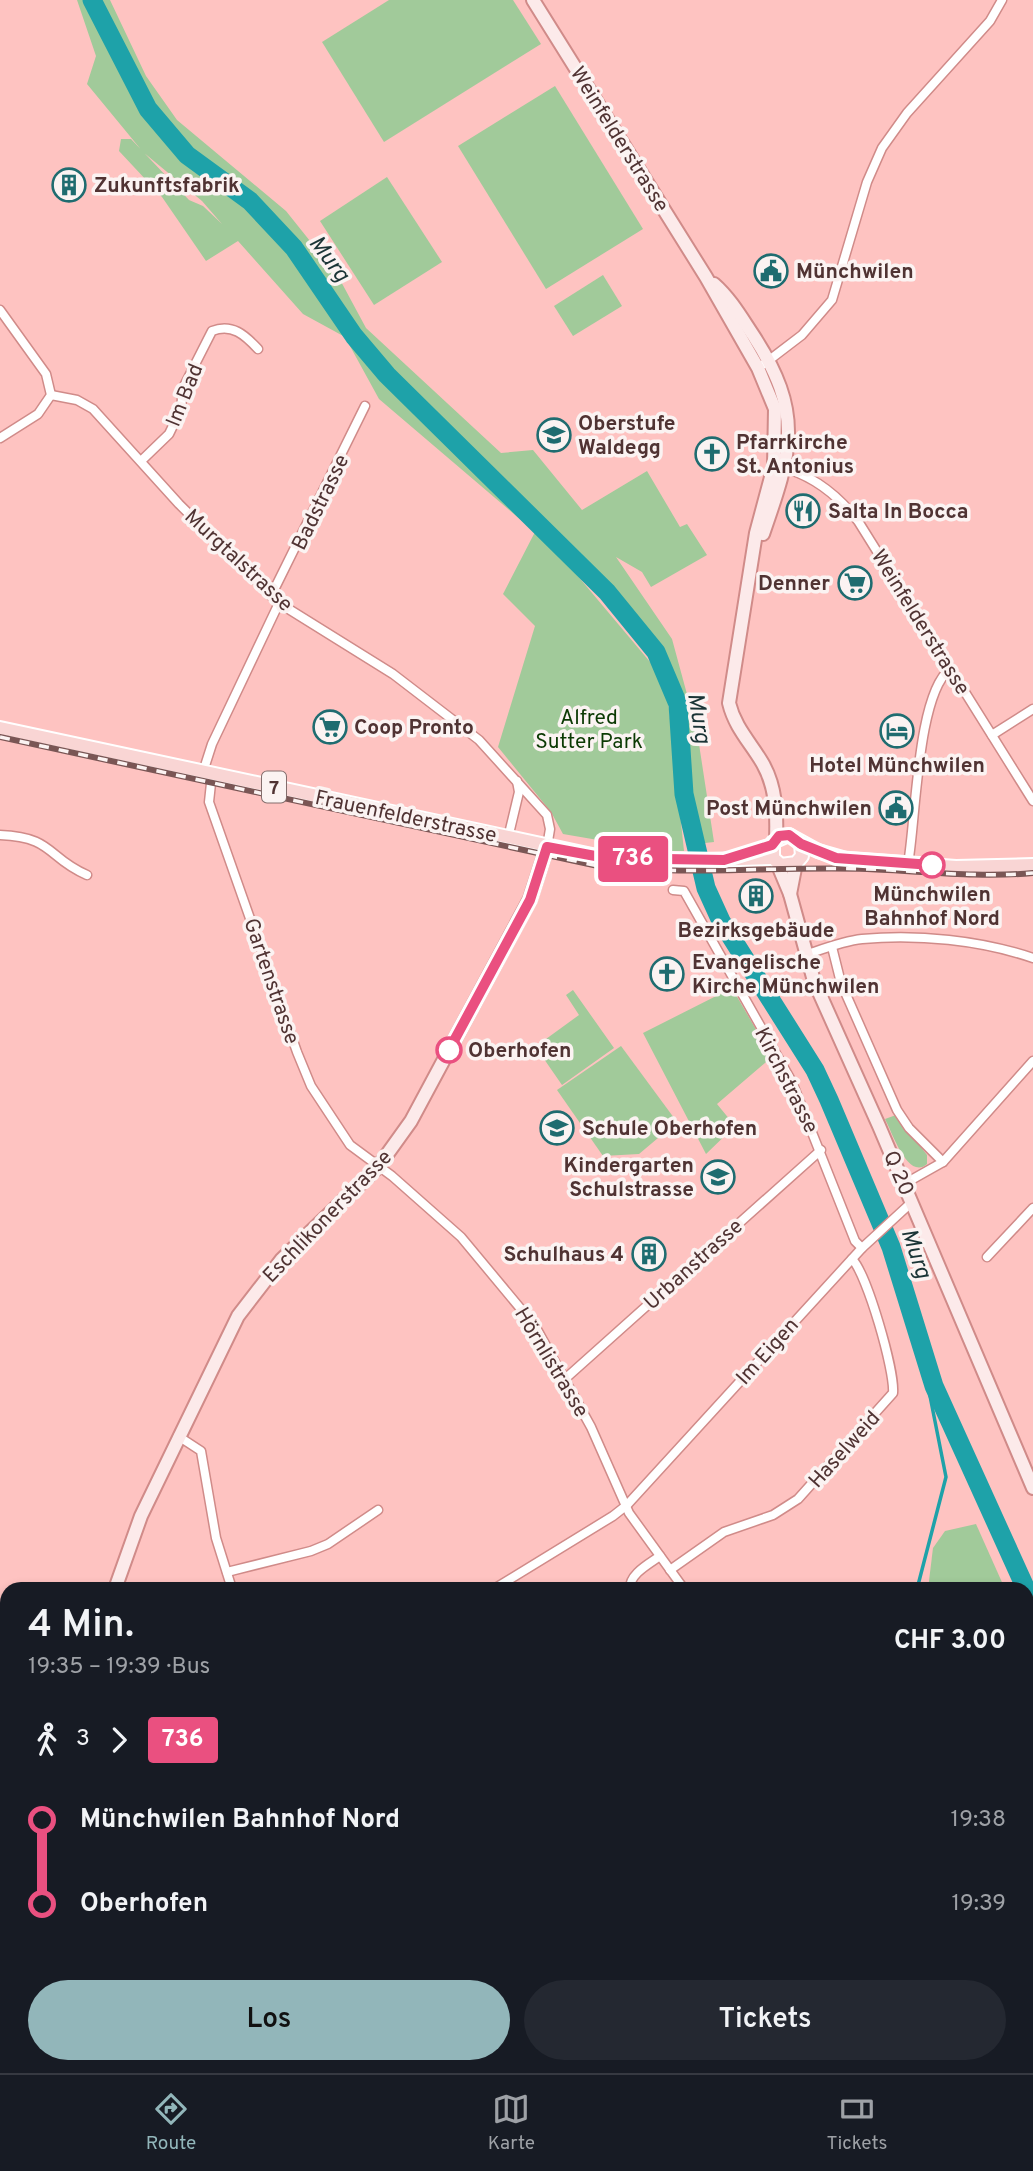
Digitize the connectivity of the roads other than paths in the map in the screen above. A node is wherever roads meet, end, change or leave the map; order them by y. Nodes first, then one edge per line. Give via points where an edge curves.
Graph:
1 (533, 0) edge
2 (1002, 0) edge
3 (0, 310) edge
4 (258, 349) dead end
5 (764, 364) junction
6 (51, 395) junction
7 (365, 405) dead end
8 (0, 438) edge
9 (141, 461) junction
10 (779, 467) junction
11 (271, 596) junction
12 (279, 603) junction
13 (950, 669) junction
14 (1033, 709) edge
15 (0, 728) edge
16 (992, 735) junction
17 (208, 773) junction
18 (517, 780) junction
19 (1033, 801) edge
20 (776, 809) junction
21 (0, 835) edge
22 (508, 838) junction
23 (797, 840) junction
24 (547, 847) junction
25 (774, 851) junction
26 (836, 858) junction
27 (798, 862) junction
28 (908, 864) junction
29 (1033, 865) edge
30 (87, 875) dead end
31 (673, 890) dead end
32 (790, 894) junction
33 (832, 947) junction
34 (804, 955) junction
35 (1033, 958) edge
36 (1033, 1060) edge
37 (821, 1150) junction
38 (943, 1162) junction
39 (378, 1167) junction
40 (904, 1184) junction
41 (912, 1202) junction
42 (1033, 1208) edge
43 (862, 1248) junction
44 (987, 1257) dead end
45 (852, 1259) junction
46 (566, 1378) junction
47 (178, 1436) junction
48 (1033, 1488) edge
49 (627, 1505) junction
50 (378, 1510) dead end
51 (660, 1556) junction
52 (670, 1570) junction
53 (227, 1572) junction
54 (117, 1582) edge
55 (230, 1582) edge
56 (505, 1582) edge
57 (630, 1582) edge
58 (679, 1582) edge

1 - 5 main road, Weinfelderstrasse
2 - 5 street via 990,21 907,113 882,148 867,182 832,300 802,335
3 - 6 street via 46,374
4 - 9 street, Im Bad via 229,328 212,331 183,388 181,409 169,434
5 - 10 main road, Weinfelderstrasse via 776,416
6 - 8 street via 38,414
6 - 9 street, Murgtalstrasse via 89,406
7 - 11 street, Badstrasse
9 - 11 street, Murgtalstrasse
10 - 13 street, Weinfelderstrasse via 821,484 847,507
10 - 20 main road, Weinfelderstrasse via 762,535 754,549 729,703 736,725 765,767
11 - 12 street, Murgtalstrasse
12 - 17 street via 212,744
12 - 18 street, Murgtalstrasse via 413,688 479,740
13 - 16 street, Weinfelderstrasse
13 - 28 street via 932,693
14 - 16 street
15 - 17 main road, Frauenfelderstrasse / 7
16 - 19 street, Weinfelderstrasse
17 - 22 main road, Frauenfelderstrasse / 7
17 - 39 street, Gartenstrasse via 209,803 301,1065 350,1144
18 - 22 street via 519,792
18 - 24 street, Murgtalstrasse via 547,815
20 - 23 main road
20 - 25 main road
21 - 30 street via 42,842
22 - 24 main road, Frauenfelderstrasse / 7
23 - 25 main road via 784,835
23 - 26 main road
23 - 27 main road
24 - 25 main road, Frauenfelderstrasse / 7 via 606,858 677,861 713,861
24 - 39 main road, Eschlikonerstrasse via 530,900 411,1121
25 - 27 main road via 786,866
25 - 32 main road, Q 20
26 - 27 main road
26 - 28 main road
27 - 32 main road, Q 20
28 - 29 main road
31 - 37 street, Kirchstrasse via 684,891 792,1082
32 - 34 main road, Q 20
33 - 34 street
33 - 35 street via 859,939 950,940
33 - 38 street via 841,983 897,1110
34 - 40 main road, Q 20
36 - 38 street
37 - 43 street, Kirchstrasse via 855,1241
37 - 46 street, Urbanstrasse
38 - 40 street
39 - 46 street, Hörnlistrasse via 435,1212 479,1256 535,1326
39 - 47 main road, Eschlikonerstrasse via 257,1288 220,1348
40 - 41 main road, Q 20
41 - 43 street, Im Eigen
41 - 48 main road, Q 20
42 - 44 street
43 - 45 street, Im Eigen
45 - 49 street, Im Eigen
45 - 52 street, Haselweid via 860,1270 892,1370 893,1393 798,1499 773,1515 724,1532
46 - 49 street, Hörnlistrasse
47 - 53 street via 201,1451 216,1538
47 - 54 main road, Eschlikonerstrasse via 141,1516
49 - 51 street, Hörnlistrasse
49 - 56 street, Im Eigen
50 - 53 street via 311,1552
51 - 52 street, Hörnlistrasse
51 - 57 street
52 - 58 street, Hörnlistrasse
53 - 55 street

